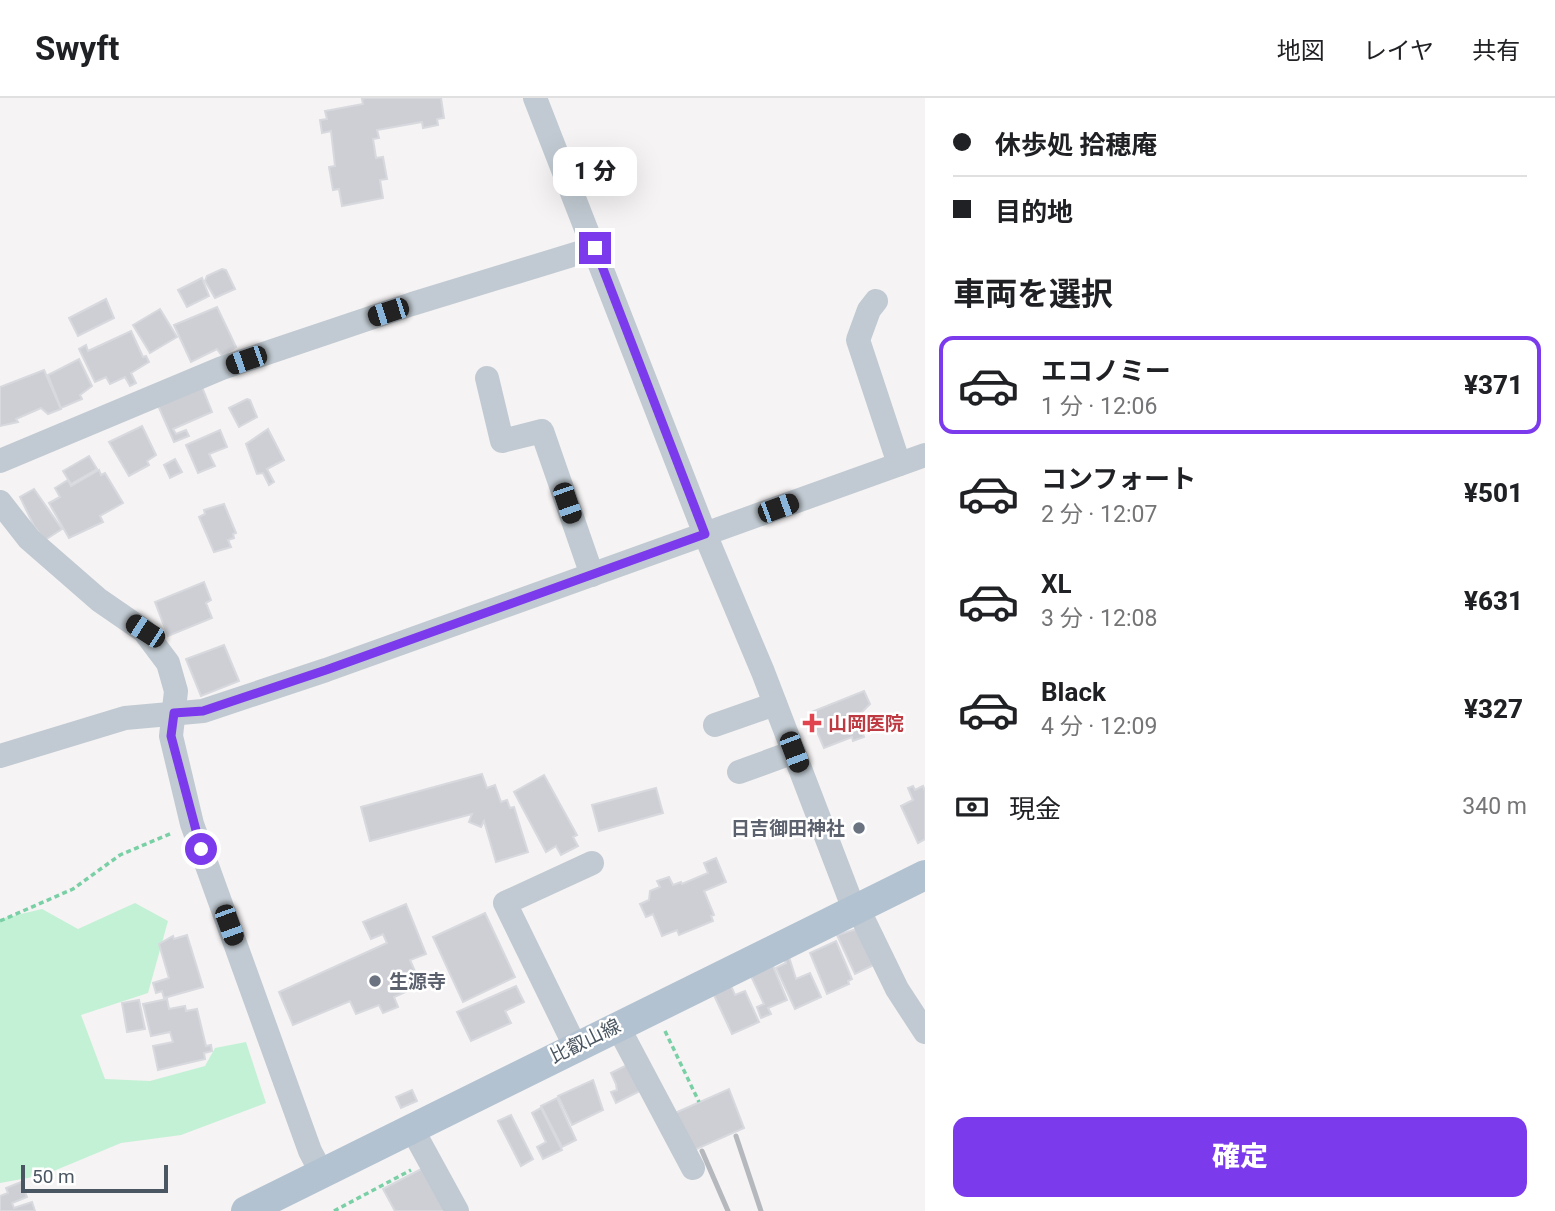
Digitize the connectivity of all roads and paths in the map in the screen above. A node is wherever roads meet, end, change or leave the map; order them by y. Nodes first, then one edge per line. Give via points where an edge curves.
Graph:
1 (535, 98) edge
2 (595, 248) junction
3 (876, 301) dead end
4 (487, 378) dead end
5 (925, 455) edge
6 (0, 461) edge
7 (899, 464) junction
8 (0, 502) edge
9 (705, 534) junction
10 (592, 575) junction
11 (775, 704) junction
12 (174, 713) junction
13 (715, 725) dead end
14 (794, 752) junction
15 (0, 756) edge
16 (739, 772) dead end
17 (192, 824) junction
18 (592, 863) dead end
19 (925, 874) edge
20 (855, 907) junction
21 (0, 920) edge
22 (661, 1021) dead end
23 (617, 1025) junction
24 (925, 1032) edge
25 (575, 1046) junction
26 (699, 1102) dead end
27 (411, 1126) junction
28 (429, 1160) junction
29 (693, 1168) dead end
30 (322, 1174) junction
31 (246, 1211) edge
32 (334, 1211) edge
33 (457, 1211) edge

1 - 2 street
2 - 6 street via 222,368
2 - 9 street
3 - 7 street via 858,340
4 - 10 street via 502,441 542,431
5 - 7 street
7 - 9 street
8 - 12 street via 29,539 99,600 145,631 168,663 176,691
9 - 10 street
9 - 11 street
10 - 12 street via 215,707
11 - 13 street
11 - 14 street
12 - 15 street via 125,718
12 - 17 street via 171,736
14 - 16 street
14 - 20 street
17 - 21 path via 120,855 73,889
17 - 30 street
18 - 25 street via 505,903
19 - 20 main road, 比叡山線
20 - 23 main road, 比叡山線
20 - 24 street
22 - 26 path
23 - 25 main road, 比叡山線
23 - 29 street
25 - 27 main road, 比叡山線
27 - 28 street
27 - 30 main road, 比叡山線
28 - 32 path
28 - 33 street
30 - 31 main road, 比叡山線

